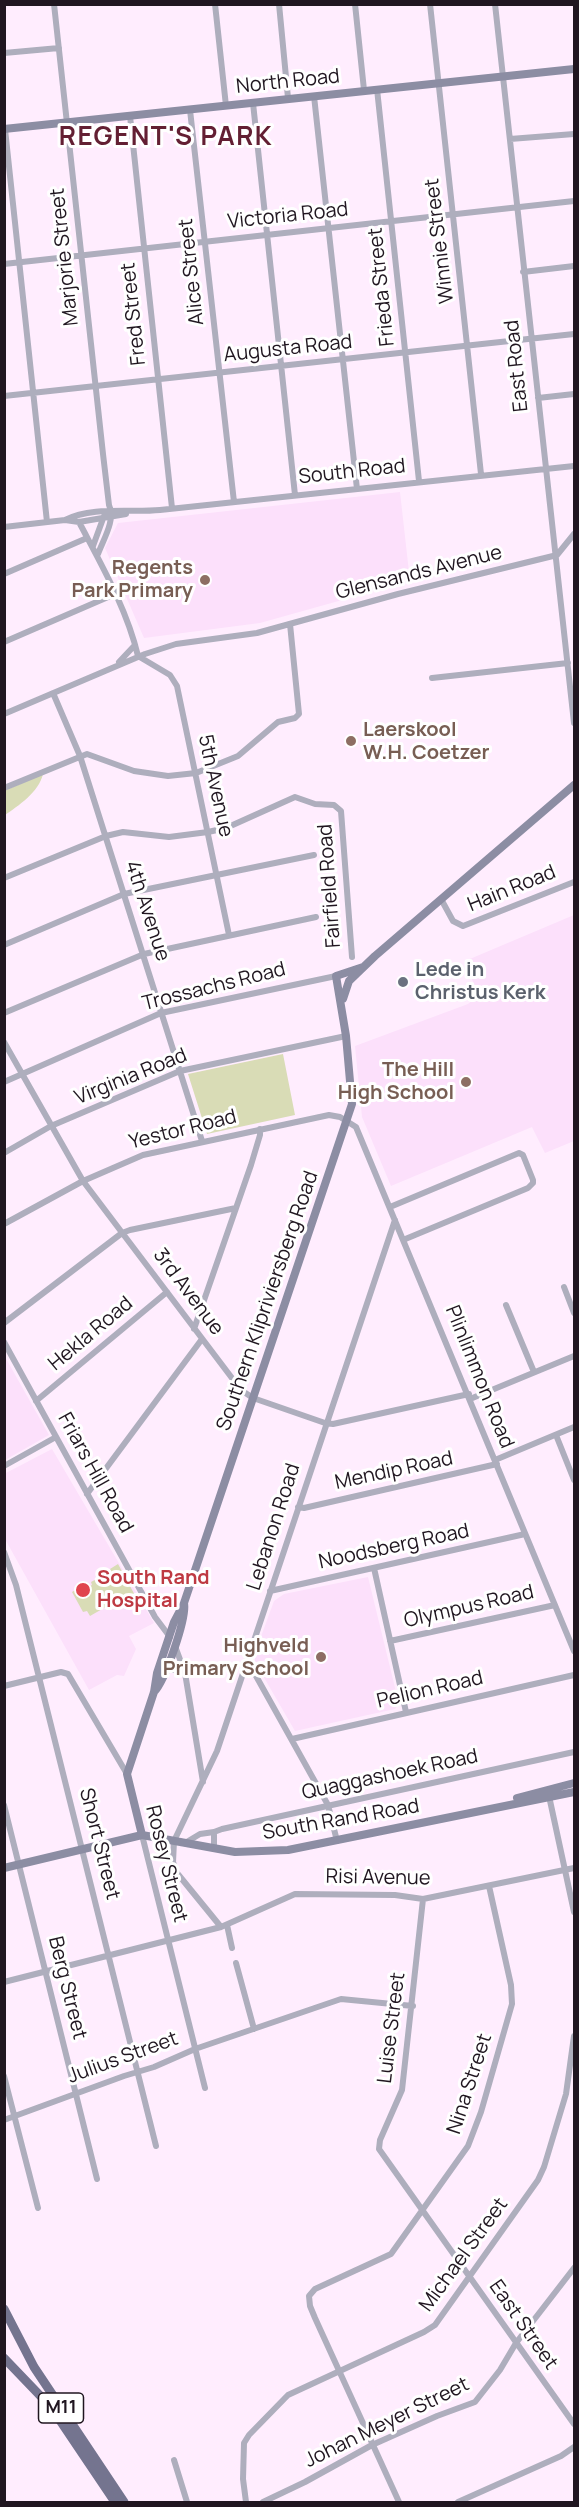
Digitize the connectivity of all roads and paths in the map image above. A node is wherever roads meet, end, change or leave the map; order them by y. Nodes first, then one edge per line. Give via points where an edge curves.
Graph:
1 (54, 4) edge
2 (215, 4) edge
3 (279, 4) edge
4 (355, 4) edge
5 (430, 4) edge
6 (495, 4) edge
7 (59, 48) junction
8 (4, 53) edge
9 (574, 69) edge
10 (503, 76) junction
11 (438, 84) junction
12 (377, 89) junction
13 (364, 90) junction
14 (314, 96) junction
15 (288, 98) junction
16 (253, 103) junction
17 (226, 106) junction
18 (190, 110) junction
19 (130, 116) junction
20 (69, 124) junction
21 (4, 129) edge
22 (574, 134) edge
23 (510, 139) junction
24 (574, 201) edge
25 (516, 207) junction
26 (453, 214) junction
27 (391, 221) junction
28 (330, 228) junction
29 (267, 235) junction
30 (205, 241) junction
31 (143, 248) junction
32 (81, 255) junction
33 (19, 263) junction
34 (4, 264) edge
35 (574, 267) edge
36 (523, 272) junction
37 (574, 334) edge
38 (531, 339) junction
39 (468, 346) junction
40 (406, 354) junction
41 (343, 359) junction
42 (282, 366) junction
43 (220, 373) junction
44 (157, 379) junction
45 (96, 385) junction
46 (34, 393) junction
47 (574, 394) edge
48 (4, 396) edge
49 (538, 398) junction
50 (574, 466) edge
51 (547, 469) junction
52 (481, 474) junction
53 (419, 481) junction
54 (357, 489) junction
55 (295, 495) junction
56 (234, 502) junction
57 (172, 508) junction
58 (108, 513) junction
59 (65, 520) junction
60 (48, 522) junction
61 (79, 522) junction
62 (4, 526) edge
63 (574, 534) edge
64 (87, 538) junction
65 (93, 546) junction
66 (98, 554) junction
67 (556, 555) junction
68 (4, 574) edge
69 (115, 594) junction
70 (290, 624) junction
71 (4, 642) edge
72 (135, 642) junction
73 (143, 657) junction
74 (568, 663) junction
75 (114, 667) junction
76 (432, 678) dead end
77 (53, 693) junction
78 (4, 714) edge
79 (574, 723) edge
80 (80, 756) junction
81 (196, 773) junction
82 (574, 784) edge
83 (4, 788) edge
84 (208, 832) junction
85 (106, 836) junction
86 (314, 855) dead end
87 (216, 875) junction
88 (4, 878) edge
89 (574, 882) edge
90 (124, 894) junction
91 (441, 899) junction
92 (316, 917) dead end
93 (229, 935) junction
94 (4, 945) edge
95 (144, 954) junction
96 (351, 957) dead end
97 (363, 967) junction
98 (336, 976) junction
99 (342, 1005) junction
100 (4, 1013) edge
101 (161, 1013) junction
102 (346, 1036) junction
103 (4, 1042) edge
104 (180, 1071) junction
105 (21, 1072) junction
106 (4, 1082) edge
107 (347, 1121) junction
108 (51, 1126) junction
109 (260, 1129) junction
110 (202, 1141) junction
111 (4, 1153) edge
112 (83, 1181) junction
113 (390, 1207) junction
114 (236, 1208) junction
115 (395, 1220) junction
116 (4, 1224) edge
117 (122, 1233) junction
118 (403, 1240) junction
119 (564, 1287) dead end
120 (167, 1292) junction
121 (506, 1305) dead end
122 (574, 1313) edge
123 (4, 1323) edge
124 (194, 1329) junction
125 (202, 1339) junction
126 (4, 1342) edge
127 (574, 1356) edge
128 (534, 1372) junction
129 (470, 1396) junction
130 (253, 1398) junction
131 (36, 1401) junction
132 (325, 1423) junction
133 (574, 1427) edge
134 (556, 1435) junction
135 (56, 1437) junction
136 (496, 1462) junction
137 (4, 1466) edge
138 (574, 1480) edge
139 (87, 1494) junction
140 (298, 1507) junction
141 (525, 1534) junction
142 (4, 1552) edge
143 (374, 1568) junction
144 (270, 1590) junction
145 (555, 1605) junction
146 (178, 1621) junction
147 (159, 1622) junction
148 (390, 1641) junction
149 (171, 1644) junction
150 (574, 1651) edge
151 (245, 1664) junction
152 (166, 1669) junction
153 (182, 1669) junction
154 (574, 1675) edge
155 (39, 1677) junction
156 (4, 1686) edge
157 (154, 1692) junction
158 (406, 1712) junction
159 (292, 1739) junction
160 (574, 1752) edge
161 (199, 1754) junction
162 (213, 1760) junction
163 (127, 1774) junction
164 (203, 1782) junction
165 (574, 1783) edge
166 (574, 1792) edge
167 (548, 1793) junction
168 (4, 1805) edge
169 (328, 1805) junction
170 (214, 1832) junction
171 (142, 1835) junction
172 (174, 1841) junction
173 (337, 1841) junction
174 (185, 1843) junction
175 (82, 1848) junction
176 (214, 1849) junction
177 (19, 1864) junction
178 (4, 1868) edge
179 (574, 1868) edge
180 (565, 1870) junction
181 (489, 1886) junction
182 (423, 1899) junction
183 (574, 1912) edge
184 (224, 1926) junction
185 (168, 1941) junction
186 (232, 1948) dead end
187 (110, 1957) junction
188 (237, 1963) dead end
189 (46, 1972) junction
190 (4, 1982) edge
191 (413, 2006) junction
192 (254, 2028) junction
193 (574, 2036) edge
194 (195, 2049) junction
195 (138, 2071) junction
196 (4, 2076) edge
197 (205, 2088) dead end
198 (76, 2094) junction
199 (15, 2116) junction
200 (4, 2120) edge
201 (156, 2146) dead end
202 (383, 2157) joint
203 (97, 2178) dead end
204 (38, 2208) dead end
205 (422, 2211) junction
206 (574, 2268) edge
207 (469, 2277) junction
208 (4, 2309) edge
209 (516, 2343) junction
210 (4, 2358) edge
211 (339, 2371) junction
212 (574, 2424) edge
213 (372, 2445) junction
214 (574, 2447) edge
215 (174, 2460) dead end
216 (115, 2502) edge
217 (124, 2502) edge
218 (187, 2502) edge
219 (246, 2502) edge
220 (263, 2502) edge
221 (399, 2502) edge
222 (458, 2502) edge

1 - 7 street, Marjorie Street
2 - 17 street
3 - 15 street
4 - 13 street
5 - 11 street, Winnie Street
6 - 10 street, East Road
7 - 8 street
7 - 20 street, Marjorie Street
9 - 10 street, North Road
10 - 11 street, North Road
10 - 23 street, East Road
11 - 12 street, North Road
11 - 26 street, Winnie Street
12 - 13 street, North Road
12 - 27 street, Frieda Street
13 - 14 street, North Road
14 - 15 street, North Road
14 - 28 street
15 - 16 street, North Road
16 - 17 street, North Road
16 - 29 street
17 - 18 street, North Road
18 - 19 street, North Road
18 - 30 street, Alice Street
19 - 20 street, North Road
19 - 31 street, Fred Street
20 - 21 street, North Road
20 - 32 street, Marjorie Street
21 - 33 street
22 - 23 street
23 - 25 street, East Road
24 - 25 street, Victoria Road
25 - 26 street, Victoria Road
25 - 36 street, East Road
26 - 27 street, Victoria Road
26 - 39 street, Winnie Street
27 - 28 street, Victoria Road
27 - 40 street, Frieda Street
28 - 29 street, Victoria Road
28 - 41 street
29 - 30 street, Victoria Road
29 - 42 street
30 - 31 street, Victoria Road
30 - 43 street, Alice Street
31 - 32 street, Victoria Road
31 - 44 street, Fred Street
32 - 33 street, Victoria Road
32 - 45 street, Marjorie Street
33 - 34 street, Victoria Road
33 - 46 street
35 - 36 street
36 - 38 street, East Road
37 - 38 street, Augusta Road
38 - 39 street, Augusta Road
38 - 49 street, East Road
39 - 40 street, Augusta Road
39 - 52 street, Winnie Street
40 - 41 street, Augusta Road
40 - 53 street, Frieda Street
41 - 42 street, Augusta Road
41 - 54 street
42 - 43 street, Augusta Road
42 - 55 street
43 - 44 street, Augusta Road
43 - 56 street, Alice Street
44 - 45 street, Augusta Road
44 - 57 street, Fred Street
45 - 46 street, Augusta Road
45 - 58 street, Marjorie Street
46 - 48 street, Augusta Road
46 - 60 street
47 - 49 street
49 - 51 street, East Road
50 - 51 street, South Road
51 - 52 street, South Road
51 - 67 street, East Road
52 - 53 street, South Road
53 - 54 street, South Road
54 - 55 street, South Road
55 - 56 street, South Road
56 - 57 street, South Road
57 - 58 street, South Road
58 - 59 street, South Road
58 - 61 street, South Road
58 - 65 street
58 - 66 street
59 - 60 street, South Road
59 - 61 street, South Road
60 - 62 street, South Road
61 - 64 street
63 - 67 street
64 - 65 street
64 - 68 street
65 - 66 street
66 - 69 street
67 - 70 street, Glensands Avenue
67 - 74 street, East Road
69 - 71 street
69 - 72 street
70 - 73 street via 257,633 176,644
70 - 81 street via 299,714 278,722 238,756
72 - 73 street
72 - 75 street
73 - 75 street
73 - 81 street, 5th Avenue via 175,680
74 - 76 street
74 - 79 street, East Road
75 - 77 street
77 - 78 street
77 - 80 street, 4th Avenue
80 - 81 street via 92,755 153,774
80 - 83 street
80 - 85 street, 4th Avenue
81 - 84 street, 5th Avenue
82 - 91 street, Southern Klipriviersberg Road
84 - 85 street, Fairfield Road via 180,836 123,832
84 - 87 street, 5th Avenue
84 - 96 street, Fairfield Road via 226,828 295,797 339,808
85 - 88 street, Fairfield Road
85 - 90 street, 4th Avenue
86 - 87 street
87 - 90 street
87 - 93 street, 5th Avenue
89 - 91 street, Hain Road via 463,926 453,921
90 - 94 street
90 - 95 street, 4th Avenue
91 - 97 street, Southern Klipriviersberg Road
92 - 93 street
93 - 95 street
95 - 100 street
95 - 101 street, 4th Avenue
97 - 98 street, Southern Klipriviersberg Road
97 - 99 street, Southern Klipriviersberg Road via 346,985
98 - 99 street, Southern Klipriviersberg Road
98 - 101 street, Trossachs Road
99 - 102 street, Southern Klipriviersberg Road
101 - 104 street, 4th Avenue
101 - 105 street, Trossachs Road
102 - 104 street, Virginia Road
102 - 107 street, Southern Klipriviersberg Road via 353,1095
103 - 105 street, 3rd Avenue
104 - 108 street, Virginia Road
104 - 110 street, 4th Avenue
105 - 106 street, Trossachs Road
105 - 108 street, 3rd Avenue
107 - 109 street, Yestor Road via 329,1115
107 - 113 street, Plinlimmon Road via 360,1132
107 - 130 street, Southern Klipriviersberg Road
108 - 111 street, Virginia Road
108 - 112 street, 3rd Avenue
109 - 110 street, Yestor Road
109 - 114 street
110 - 112 street, Yestor Road via 143,1155
112 - 116 street, Yestor Road
112 - 117 street, 3rd Avenue
113 - 115 street, Plinlimmon Road
113 - 118 street via 519,1153 533,1179 528,1188
114 - 117 street
114 - 124 street
115 - 118 street, Plinlimmon Road
115 - 132 street, Lebanon Road
117 - 120 street, 3rd Avenue
117 - 123 street
118 - 129 street, Plinlimmon Road
119 - 122 street
120 - 124 street, 3rd Avenue
120 - 131 street, Hekla Road
121 - 128 street
124 - 125 street, 3rd Avenue
125 - 130 street, 3rd Avenue via 241,1390
125 - 139 street
126 - 131 street, Friars Hill Road
127 - 128 street, 3rd Avenue
128 - 129 street, 3rd Avenue
129 - 132 street, 3rd Avenue
129 - 136 street, Plinlimmon Road
130 - 132 street, 3rd Avenue
130 - 146 street, Southern Klipriviersberg Road
131 - 135 street, Friars Hill Road
132 - 140 street, Lebanon Road
133 - 134 street, Mendip Road
134 - 136 street, Mendip Road
134 - 138 street
135 - 137 street
135 - 139 street, Friars Hill Road
136 - 140 street, Mendip Road
136 - 141 street, Plinlimmon Road
139 - 147 street, Friars Hill Road
140 - 144 street, Lebanon Road
141 - 143 street, Noodsberg Road
141 - 145 street, Plinlimmon Road
142 - 155 street, Short Street
143 - 144 street, Noodsberg Road
143 - 148 street
144 - 151 street, Lebanon Road
145 - 148 street, Olympus Road
145 - 150 street, Plinlimmon Road
146 - 147 street
146 - 149 street, Southern Klipriviersberg Road
147 - 149 street, Friars Hill Road
148 - 158 street
149 - 152 street, Southern Klipriviersberg Road
149 - 153 street, Friars Hill Road
149 - 157 street, Southern Klipriviersberg Road
151 - 159 street
151 - 162 street, Lebanon Road
152 - 153 street
152 - 157 street, Southern Klipriviersberg Road
153 - 161 street, Friars Hill Road
154 - 158 street, Pelion Road
155 - 156 street
155 - 163 street, Rosey Street via 65,1672 71,1677
155 - 175 street, Short Street
157 - 163 street, Southern Klipriviersberg Road
158 - 159 street, Pelion Road
159 - 169 street
160 - 169 street, Quaggashoek Road
161 - 162 street
161 - 164 street, Friars Hill Road
162 - 164 street, Lebanon Road
163 - 171 street, Rosey Street
164 - 172 street, Lebanon Road
165 - 167 street, South Rand Road
166 - 167 street, South Rand Road
167 - 173 street, South Rand Road
167 - 180 street
168 - 177 street, Berg Street
169 - 170 street, Quaggashoek Road
169 - 173 street
170 - 174 street, Quaggashoek Road via 200,1834
170 - 176 street
171 - 172 street, South Rand Road
171 - 175 street
171 - 185 street, Rosey Street
172 - 174 street, South Rand Road
172 - 184 street via 177,1873
173 - 176 street, South Rand Road via 263,1852
174 - 176 street, South Rand Road
175 - 177 street
175 - 187 street, Short Street
177 - 178 street
177 - 189 street, Berg Street
179 - 180 street, Risi Avenue
180 - 181 street, Risi Avenue
180 - 183 street
181 - 182 street, Risi Avenue
181 - 205 street, Nina Street via 512,1993 510,2015 471,2142
182 - 184 street, Risi Avenue via 295,1894
182 - 191 street, Luise Street
184 - 185 street, Risi Avenue
184 - 186 street
185 - 187 street, Risi Avenue
185 - 194 street, Rosey Street
187 - 189 street, Risi Avenue
187 - 195 street, Short Street
188 - 192 street
189 - 190 street, Risi Avenue
189 - 198 street, Berg Street
191 - 192 street, Julius Street via 341,1999
191 - 202 street, Luise Street via 402,2090 379,2144
192 - 194 street, Julius Street
193 - 207 street, Michael Street via 566,2094 544,2167
194 - 195 street, Julius Street
194 - 197 street, Rosey Street
195 - 198 street, Julius Street
195 - 201 street, Short Street
196 - 199 street
198 - 199 street, Julius Street
198 - 203 street, Berg Street
199 - 200 street, Julius Street
199 - 204 street
202 - 205 street, East Street
205 - 207 street, East Street
205 - 211 street, Nina Street via 391,2254 311,2292 310,2306
206 - 209 street, Johan Meyer Street
207 - 209 street, East Street
207 - 211 street, Michael Street via 431,2328
208 - 217 main road, M11 via 34,2367
209 - 212 street, East Street
209 - 213 street, Johan Meyer Street via 475,2402
210 - 216 main road, M11 via 51,2407
211 - 213 street
211 - 219 street, Michael Street via 290,2394 247,2437 242,2455
213 - 220 street, Johan Meyer Street
213 - 221 street
214 - 222 street
215 - 218 street

